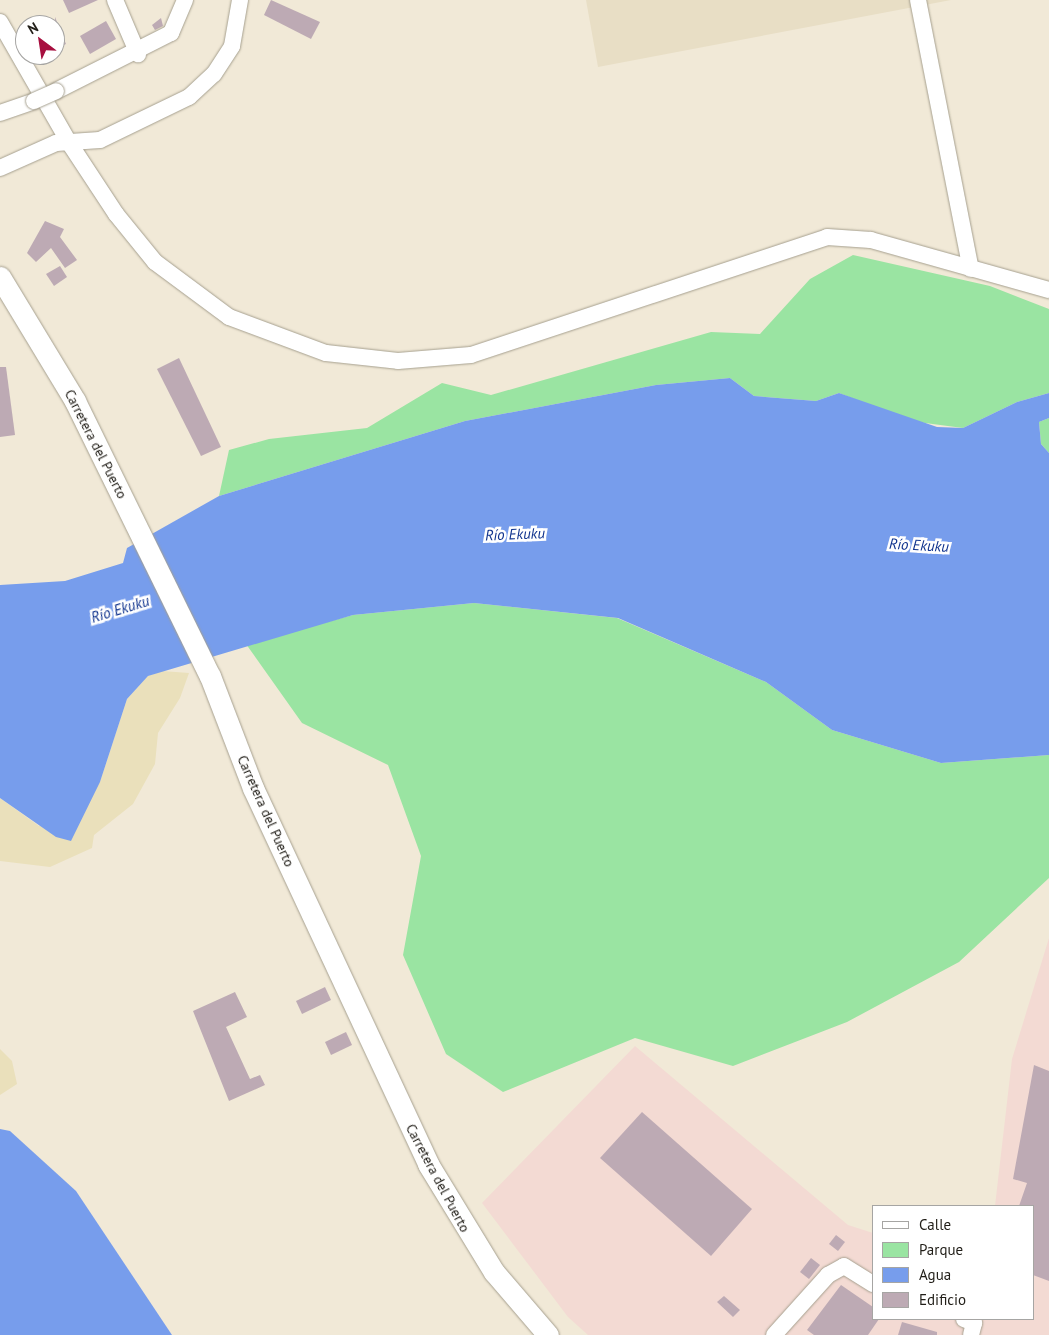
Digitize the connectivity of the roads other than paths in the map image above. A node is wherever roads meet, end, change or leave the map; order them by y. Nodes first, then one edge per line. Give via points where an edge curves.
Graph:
1 (115, 0) edge
2 (185, 0) edge
3 (240, 0) edge
4 (918, 0) edge
5 (0, 22) edge
6 (138, 54) junction
7 (0, 112) edge
8 (70, 144) junction
9 (0, 168) edge
10 (971, 270) junction
11 (0, 277) edge
12 (1049, 290) edge
13 (872, 1283) edge
14 (966, 1320) edge
15 (548, 1335) edge
16 (774, 1335) edge
17 (971, 1335) edge

1 - 6 lane
2 - 6 lane via 171,33
3 - 8 lane via 232,46 214,74 189,97 100,140
4 - 10 lane
5 - 8 lane
6 - 7 lane, bridge via 56,92
8 - 9 lane via 36,150
8 - 10 lane via 135,240 180,283 237,321 326,353 398,361 471,355 827,237 871,240
10 - 12 lane
11 - 15 main road, Carretera del Puerto via 48,350 210,676 254,788 428,1164 494,1272
13 - 16 lane via 844,1266 828,1275
14 - 17 lane via 974,1323

